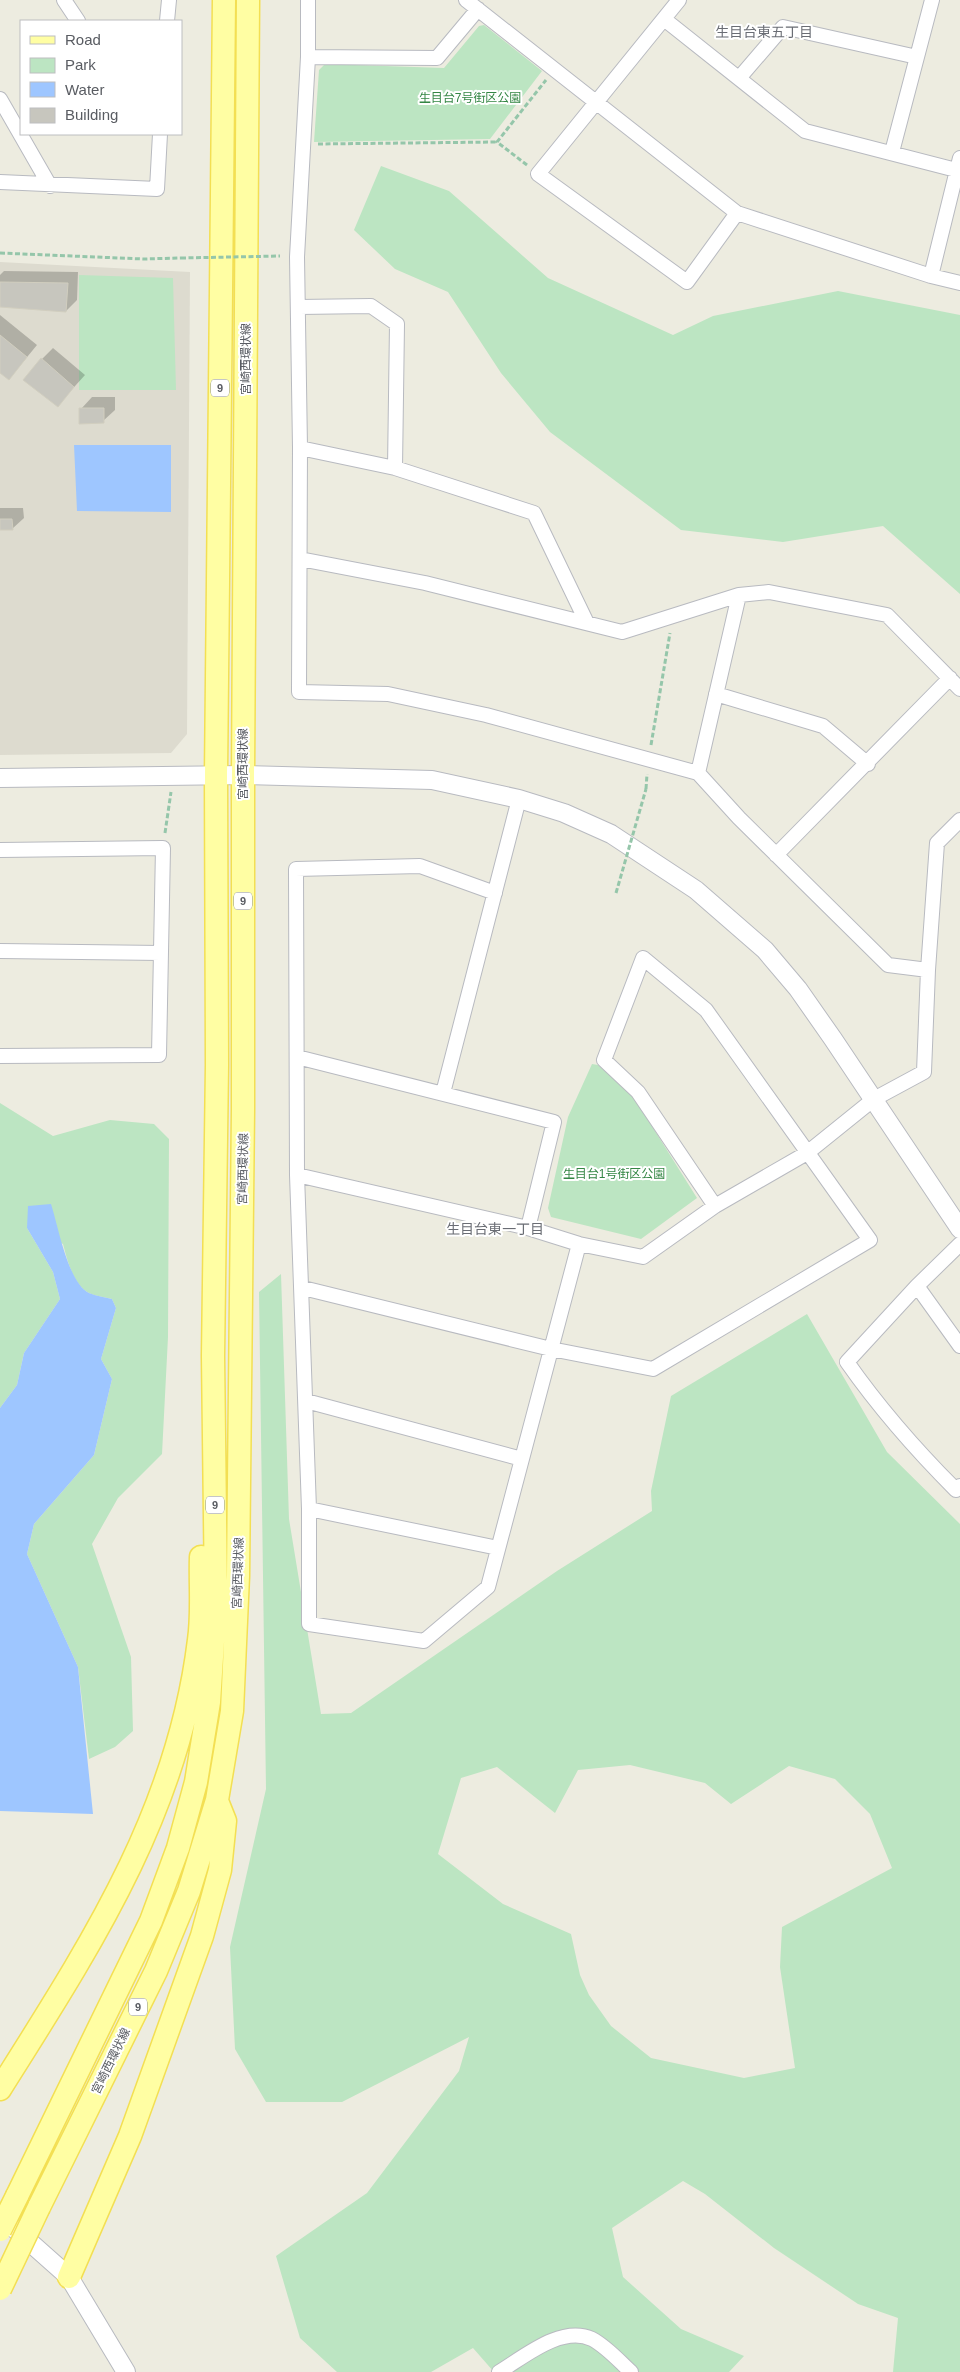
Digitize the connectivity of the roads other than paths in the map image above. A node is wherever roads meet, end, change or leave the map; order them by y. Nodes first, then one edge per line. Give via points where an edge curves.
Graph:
1 (64, 0) edge
2 (169, 0) edge
3 (224, 0) edge
4 (248, 0) edge
5 (308, 0) edge
6 (466, 0) edge
7 (679, 0) edge
8 (932, 0) edge
9 (478, 9) junction
10 (664, 19) junction
11 (77, 20) edge
12 (168, 20) edge
13 (308, 57) junction
14 (917, 57) junction
15 (740, 77) junction
16 (0, 99) edge
17 (594, 102) junction
18 (20, 134) edge
19 (21, 135) edge
20 (160, 135) edge
21 (892, 152) junction
22 (959, 166) edge
23 (0, 182) edge
24 (50, 186) junction
25 (736, 213) junction
26 (931, 276) junction
27 (960, 283) edge
28 (299, 307) junction
29 (300, 448) junction
30 (395, 468) junction
31 (300, 559) junction
32 (739, 594) junction
33 (587, 624) junction
34 (950, 678) junction
35 (960, 689) edge
36 (716, 694) junction
37 (868, 764) junction
38 (698, 773) junction
39 (243, 775) junction
40 (216, 776) junction
41 (0, 778) edge
42 (520, 799) junction
43 (960, 820) edge
44 (0, 850) edge
45 (776, 855) junction
46 (495, 893) junction
47 (0, 951) edge
48 (161, 953) junction
49 (928, 970) junction
50 (0, 1056) edge
51 (297, 1057) junction
52 (443, 1093) junction
53 (874, 1099) junction
54 (806, 1153) junction
55 (297, 1175) junction
56 (715, 1206) junction
57 (528, 1228) junction
58 (960, 1229) edge
59 (579, 1244) junction
60 (960, 1244) edge
61 (917, 1286) junction
62 (303, 1288) junction
63 (960, 1346) edge
64 (551, 1349) junction
65 (213, 1356) junction
66 (306, 1401) junction
67 (522, 1459) junction
68 (960, 1486) edge
69 (309, 1509) junction
70 (498, 1548) junction
71 (217, 1800) junction
72 (0, 2089) edge
73 (0, 2222) edge
74 (0, 2230) edge
75 (69, 2277) junction
76 (0, 2289) edge
77 (126, 2372) edge
78 (499, 2372) edge
79 (631, 2372) edge

1 - 11 street
2 - 12 street
3 - 40 main road, 宮崎西環状線 / 9
4 - 39 main road, 宮崎西環状線 / 9
5 - 13 street
6 - 9 street
7 - 10 street
8 - 14 street
9 - 13 street via 437,58
9 - 17 street
10 - 15 street
10 - 17 street
13 - 28 street via 296,257
14 - 15 street via 783,27
14 - 21 street
15 - 21 street via 805,131
16 - 18 street
17 - 25 street
17 - 25 street via 538,174 686,282
19 - 24 street
20 - 24 street via 157,189
21 - 22 street
22 - 26 street
23 - 24 street
25 - 26 street
26 - 27 street
28 - 29 street
28 - 30 street via 371,306 397,324
29 - 30 street
29 - 31 street
30 - 33 street via 534,512
31 - 33 street via 425,583
31 - 38 street via 299,692 388,694 486,715
32 - 33 street via 622,632
32 - 34 street via 770,592 887,615
32 - 36 street
34 - 35 street
34 - 37 street
36 - 37 street via 823,726
36 - 38 street
37 - 45 street
38 - 45 street
39 - 40 street
39 - 42 street via 432,780
39 - 71 main road, 宮崎西環状線 / 9 via 238,1576 232,1711
40 - 41 street
40 - 65 main road, 宮崎西環状線 / 9
42 - 46 street
42 - 53 street via 564,813 611,834 696,890 765,950 798,989
43 - 49 street via 937,843
44 - 48 street via 163,848
45 - 49 street via 888,965
46 - 51 street via 420,866 296,870
46 - 52 street
47 - 48 street
48 - 50 street via 159,1055
49 - 53 street via 924,1072
51 - 52 street
51 - 55 street
52 - 57 street via 554,1122
53 - 54 street
53 - 58 street
54 - 56 street
54 - 56 street via 706,1010 643,958 604,1060 638,1092
54 - 64 street via 870,1240 653,1369
55 - 57 street
55 - 62 street
56 - 59 street via 643,1257
57 - 59 street
59 - 64 street
60 - 61 street
61 - 63 street
61 - 68 street via 847,1362 877,1404 925,1459 956,1490
62 - 64 street
62 - 66 street
64 - 67 street
65 - 72 main road via 204,1377 199,1639 173,1764 137,1854 85,1953
65 - 74 main road, 宮崎西環状線 / 9, bridge via 216,1597 209,1702 196,1782 178,1848 151,1922
66 - 67 street
66 - 69 street
67 - 70 street
69 - 70 street
69 - 70 street via 309,1624 424,1641 488,1587
71 - 75 main road via 225,1821 220,1870 202,1936 130,2136
71 - 76 main road, 宮崎西環状線 / 9, bridge via 189,1892 156,1972
73 - 75 street via 14,2229
75 - 77 street
78 - 79 street via 552,2341 568,2336 590,2339

